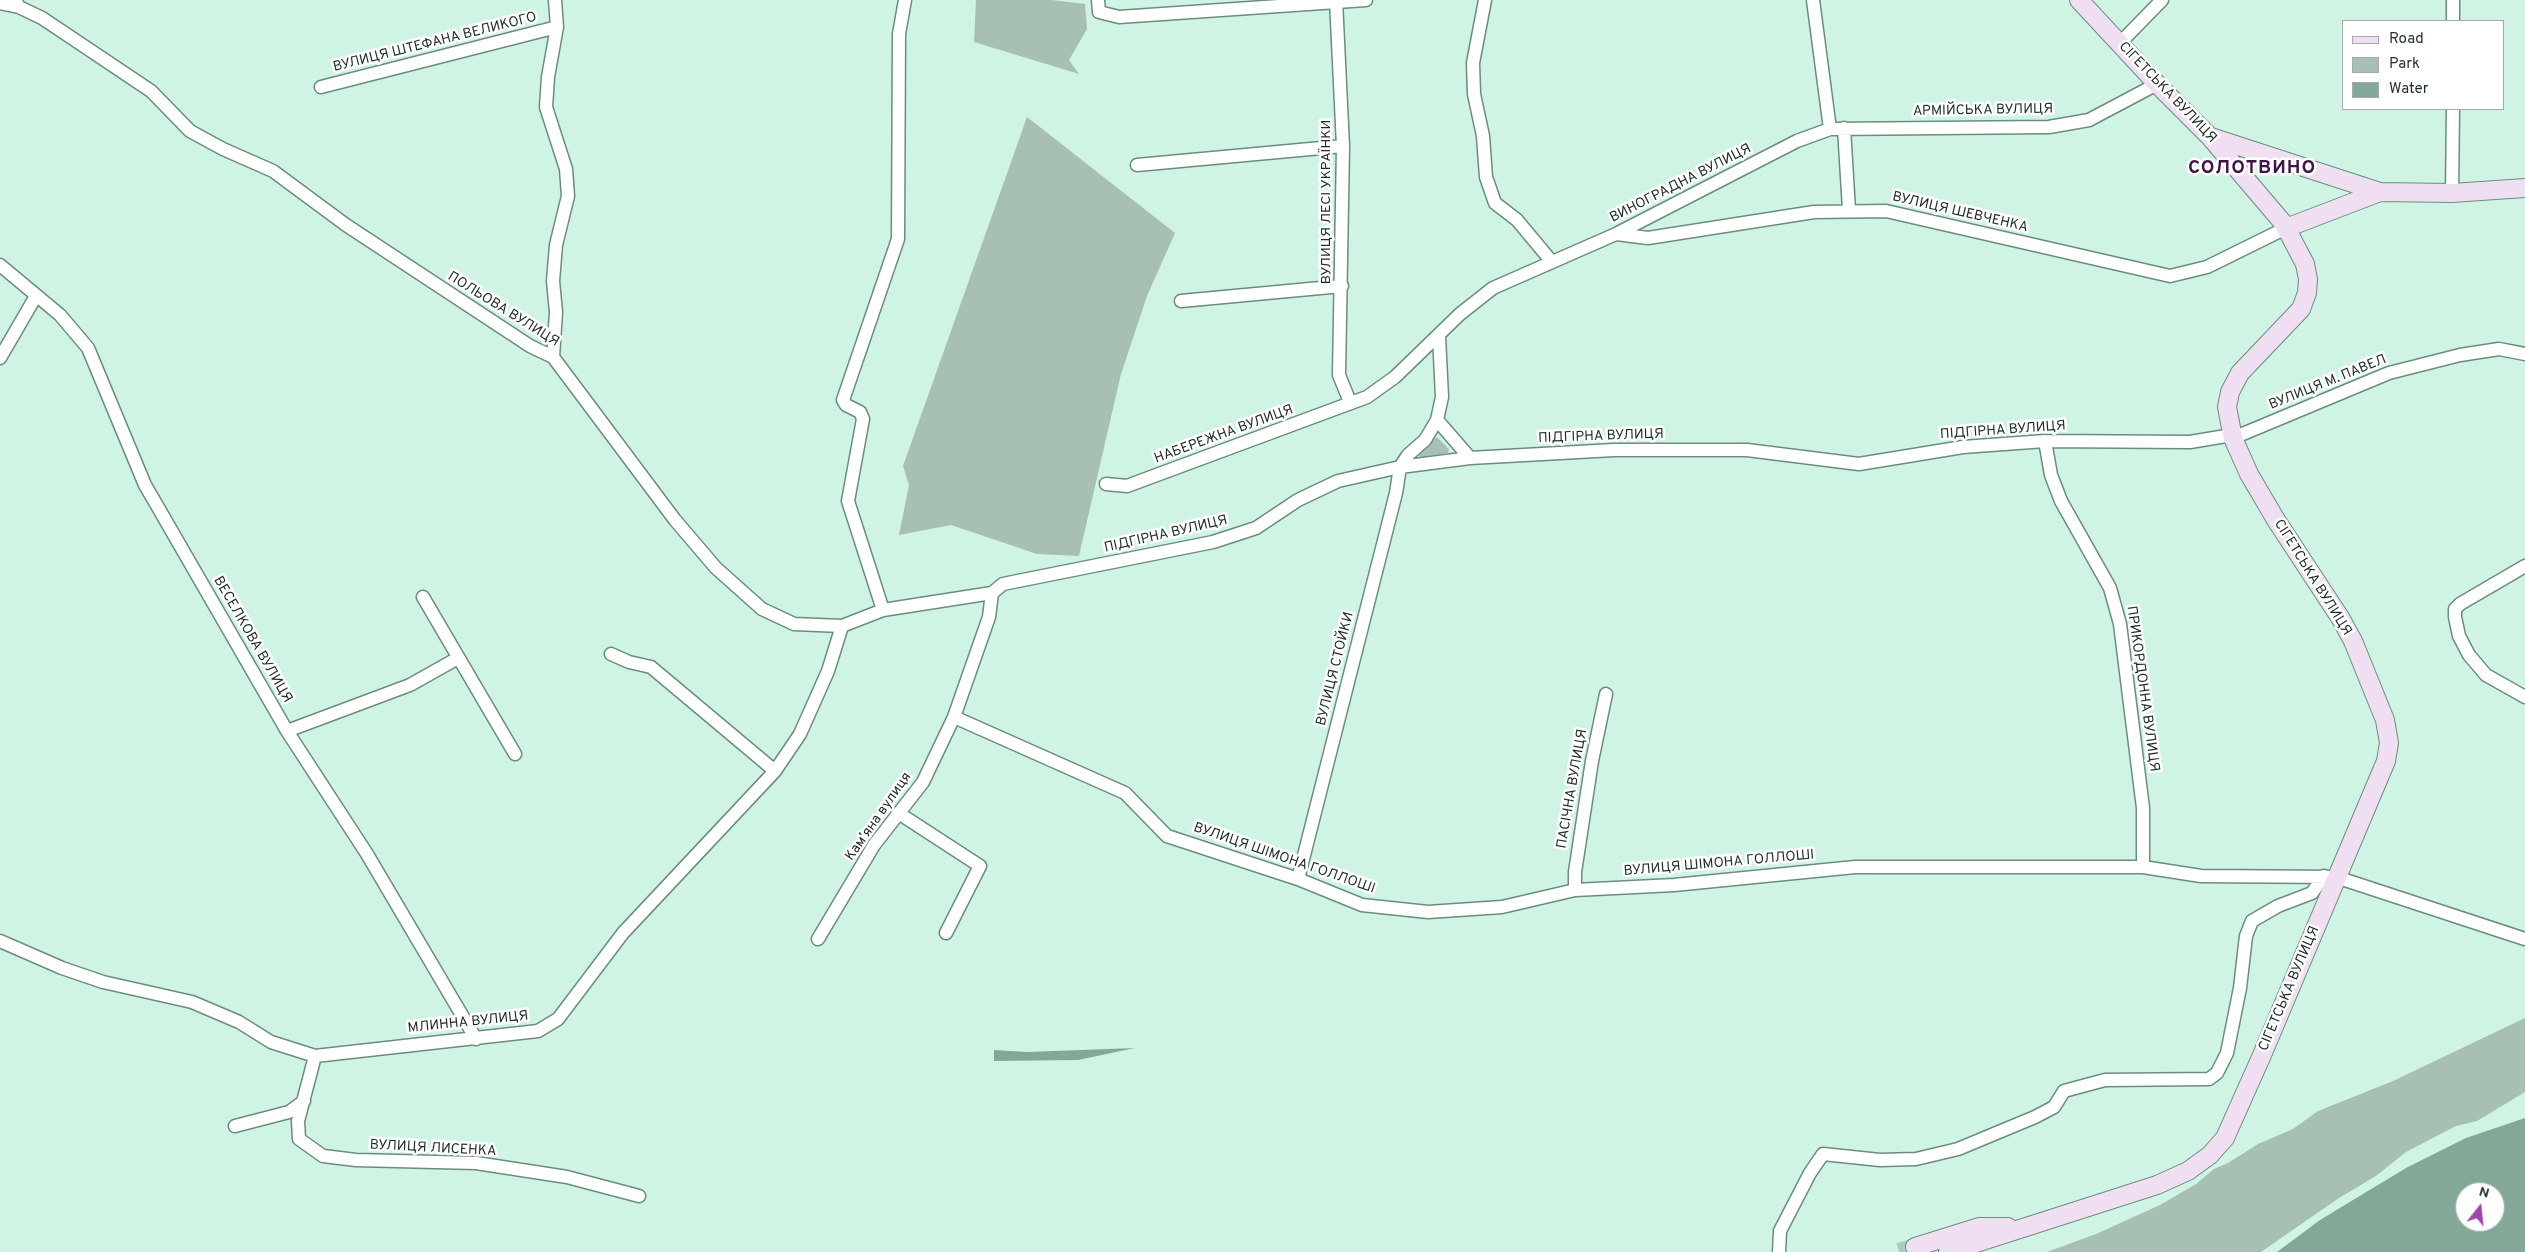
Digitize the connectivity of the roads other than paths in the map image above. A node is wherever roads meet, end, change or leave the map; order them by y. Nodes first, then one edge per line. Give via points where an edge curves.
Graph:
1 (554, 0) edge
2 (905, 0) edge
3 (1366, 0) edge
4 (1485, 0) edge
5 (1812, 0) edge
6 (2079, 0) edge
7 (2162, 0) edge
8 (2453, 0) edge
9 (1336, 1) edge
10 (0, 3) edge
11 (17, 3) edge
12 (1098, 6) edge
13 (2453, 20) edge
14 (557, 27) junction
15 (2119, 44) junction
16 (2157, 84) junction
17 (321, 88) dead end
18 (2453, 110) edge
19 (1844, 128) junction
20 (1830, 129) junction
21 (2210, 137) junction
22 (1343, 146) junction
23 (1137, 165) dead end
24 (2525, 188) edge
25 (2380, 192) junction
26 (2452, 193) junction
27 (1849, 210) junction
28 (2286, 228) junction
29 (1616, 234) junction
30 (1552, 262) junction
31 (0, 265) edge
32 (1342, 286) junction
33 (36, 296) junction
34 (1181, 301) dead end
35 (1439, 336) junction
36 (2525, 354) edge
37 (552, 357) junction
38 (0, 358) edge
39 (1350, 402) junction
40 (1437, 420) junction
41 (2232, 436) junction
42 (2045, 441) junction
43 (1470, 458) junction
44 (1400, 467) junction
45 (1106, 484) dead end
46 (2525, 566) edge
47 (992, 594) junction
48 (423, 597) dead end
49 (883, 610) junction
50 (842, 626) junction
51 (611, 654) dead end
52 (458, 658) junction
53 (1606, 694) dead end
54 (2525, 697) edge
55 (954, 717) junction
56 (287, 731) junction
57 (515, 754) dead end
58 (774, 771) junction
59 (900, 814) junction
60 (2142, 867) junction
61 (2330, 877) junction
62 (1298, 879) junction
63 (1574, 890) junction
64 (946, 933) dead end
65 (818, 939) dead end
66 (2525, 939) edge
67 (0, 941) edge
68 (476, 1039) junction
69 (316, 1056) junction
70 (304, 1101) junction
71 (235, 1126) dead end
72 (639, 1196) dead end
73 (2026, 1228) junction
74 (1915, 1247) dead end
75 (1779, 1252) edge
76 (1948, 1252) edge

1 - 14 street
2 - 49 street via 898,34 898,239 843,400 860,412 862,419 848,502
3 - 9 street
4 - 30 street via 1473,63 1474,94 1484,136 1486,177 1495,203 1517,220
5 - 20 street
6 - 15 street, СІГЕТСЬКА ВУЛИЦЯ
7 - 15 street
8 - 13 street
9 - 12 street via 1119,17
9 - 22 street, ВУЛИЦЯ ЛЕСІ УКРАЇНКИ
10 - 11 street, ПОЛЬОВА ВУЛИЦЯ
11 - 37 street, ПОЛЬОВА ВУЛИЦЯ via 151,91 190,131 273,171 346,225 530,346
14 - 17 street, ВУЛИЦЯ ШТЕФАНА ВЕЛИКОГО
14 - 37 street via 546,107 566,169 568,196 556,246
15 - 16 street, СІГЕТСЬКА ВУЛИЦЯ
16 - 19 street, АРМІЙСЬКА ВУЛИЦЯ via 2089,120 2049,127
16 - 21 street, СІГЕТСЬКА ВУЛИЦЯ
18 - 26 street
19 - 20 street, АРМІЙСЬКА ВУЛИЦЯ
19 - 27 street
20 - 29 street, ВИНОГРАДНА ВУЛИЦЯ via 1797,141
21 - 25 street
21 - 28 street, СІГЕТСЬКА ВУЛИЦЯ
22 - 23 street
22 - 32 street, ВУЛИЦЯ ЛЕСІ УКРАЇНКИ
24 - 26 street
25 - 26 street
25 - 28 street
27 - 28 street, ВУЛИЦЯ ШЕВЧЕНКА via 1886,211 2170,276 2207,267
27 - 29 street, ВУЛИЦЯ ШЕВЧЕНКА via 1814,212 1648,238
28 - 41 street, СІГЕТСЬКА ВУЛИЦЯ via 2305,264 2307,293 2301,309 2240,373 2233,386 2227,407
29 - 30 street, ВИНОГРАДНА ВУЛИЦЯ
30 - 35 street, ВИНОГРАДНА ВУЛИЦЯ via 1493,288
31 - 33 street, ВЕСЕЛКОВА ВУЛИЦЯ
32 - 34 street
32 - 39 street, ВУЛИЦЯ ЛЕСІ УКРАЇНКИ via 1339,375
33 - 38 street
33 - 56 street, ВЕСЕЛКОВА ВУЛИЦЯ via 60,316 88,348 145,485
35 - 39 street, ВИНОГРАДНА ВУЛИЦЯ via 1395,377 1367,397
35 - 40 street via 1442,397
36 - 41 street, ВУЛИЦЯ М. ПАВЕЛ via 2499,349 2389,373
37 - 50 street, ПОЛЬОВА ВУЛИЦЯ via 675,520 716,568 762,610 794,624
39 - 45 street, НАБЕРЕЖНА ВУЛИЦЯ via 1127,486
40 - 43 street
40 - 44 street
41 - 42 street, ПІДГІРНА ВУЛИЦЯ via 2190,442
41 - 61 street, СІГЕТСЬКА ВУЛИЦЯ via 2249,474 2276,520 2353,641 2385,720 2389,743 2386,761
42 - 43 street, ПІДГІРНА ВУЛИЦЯ via 1963,447 1859,464 1748,450 1614,450
42 - 60 street, ПРИКОРДОННА ВУЛИЦЯ via 2051,475 2061,501 2110,588 2120,624 2143,808
43 - 44 street, ПІДГІРНА ВУЛИЦЯ
44 - 47 street, ПІДГІРНА ВУЛИЦЯ via 1338,481 1298,500 1256,528 1212,542 1003,584
44 - 62 street, ВУЛИЦЯ СТОЙКИ
46 - 54 street via 2460,604 2455,617 2459,636 2469,655 2486,675
47 - 49 street, ПОЛЬОВА ВУЛИЦЯ
47 - 55 street, Камʼяна вулиця via 989,617
48 - 52 street
49 - 50 street, ПОЛЬОВА ВУЛИЦЯ
50 - 58 street, МЛИННА ВУЛИЦЯ via 828,670 800,734
51 - 58 street via 651,667
52 - 56 street via 410,684
52 - 57 street
53 - 63 street, ПАСІЧНА ВУЛИЦЯ via 1590,770
55 - 59 street, Камʼяна вулиця via 923,782
55 - 62 street, ВУЛИЦЯ ШІМОНА ГОЛЛОШІ via 1125,794 1167,836
56 - 68 street, ВЕСЕЛКОВА ВУЛИЦЯ via 367,854
58 - 68 street, МЛИННА ВУЛИЦЯ via 623,933 558,1019 538,1031
59 - 64 street via 980,866
59 - 65 street, Камʼяна вулиця via 874,845
60 - 61 street, ВУЛИЦЯ ШІМОНА ГОЛЛОШІ via 2201,876
60 - 63 street, ВУЛИЦЯ ШІМОНА ГОЛЛОШІ via 1855,867 1674,885
61 - 66 street, ВУЛИЦЯ ШІМОНА ГОЛЛОШІ
61 - 73 street, СІГЕТСЬКА ВУЛИЦЯ via 2251,1080 2224,1138 2210,1155 2188,1171 2157,1185
61 - 75 street via 2312,894 2278,906 2252,921 2246,936 2228,1053 2217,1073 2209,1079 2105,1080 2064,1091 2054,1106 2035,1117 1958,1149 1916,1158 1880,1160 1823,1154 1810,1172 1780,1231
62 - 63 street, ВУЛИЦЯ ШІМОНА ГОЛЛОШІ via 1362,905 1428,912 1502,907
67 - 69 street, МЛИННА ВУЛИЦЯ via 103,982 200,1005 239,1022 271,1042
68 - 69 street, МЛИННА ВУЛИЦЯ
69 - 70 street, ВУЛИЦЯ ЛИСЕНКА
70 - 71 street via 289,1112
70 - 72 street, ВУЛИЦЯ ЛИСЕНКА via 298,1121 299,1139 322,1156 476,1163 567,1177
73 - 74 street, СІГЕТСЬКА ВУЛИЦЯ via 1979,1227
73 - 76 street, СІГЕТСЬКА ВУЛИЦЯ

